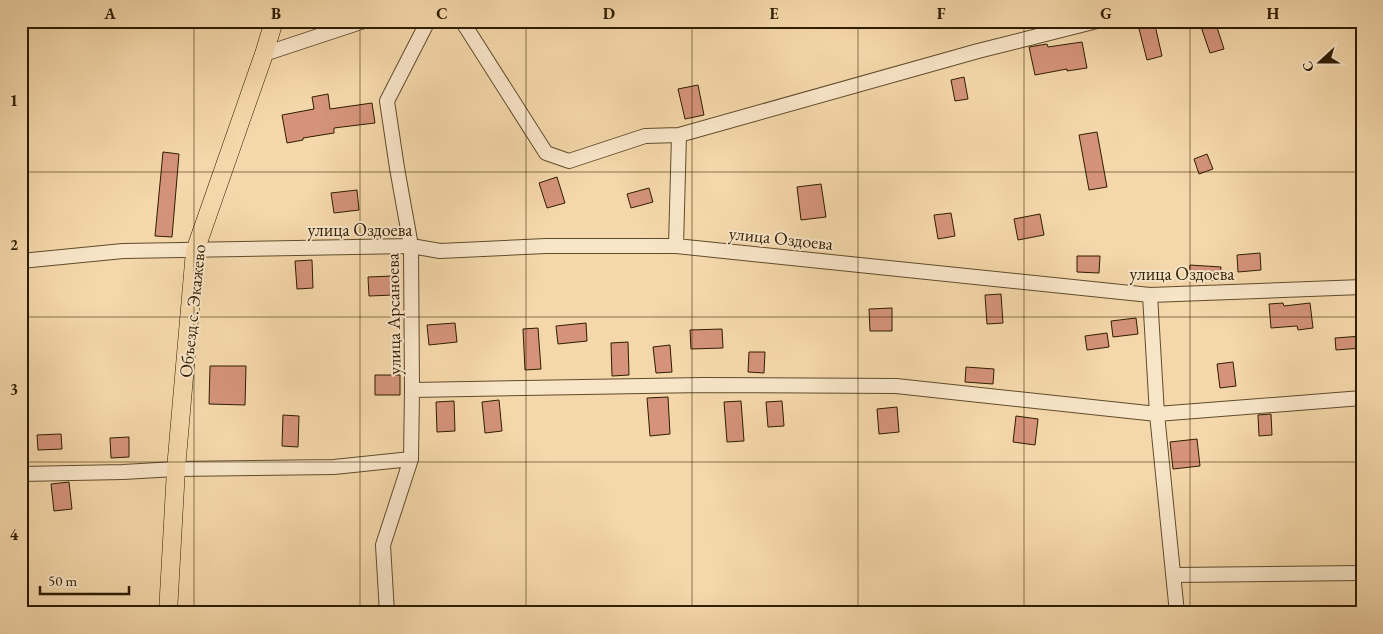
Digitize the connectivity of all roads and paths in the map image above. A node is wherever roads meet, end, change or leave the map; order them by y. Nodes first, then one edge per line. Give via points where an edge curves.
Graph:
1 (274, 21) edge
2 (364, 21) edge
3 (428, 21) edge
4 (462, 21) edge
5 (1097, 21) edge
6 (264, 54) junction
7 (678, 135) junction
8 (411, 246) junction
9 (676, 246) junction
10 (195, 251) junction
11 (21, 261) edge
12 (1362, 287) edge
13 (1150, 295) junction
14 (412, 390) junction
15 (1362, 398) edge
16 (1157, 414) junction
17 (411, 459) junction
18 (176, 469) junction
19 (21, 474) edge
20 (1362, 573) edge
21 (1173, 575) junction
22 (168, 613) edge
23 (387, 613) edge
24 (1177, 613) edge

1 - 6 main road, Объезд с. Экажево
2 - 6 street
3 - 8 street, улица Арсаноева via 387,101
4 - 7 street via 546,153 569,160 645,136
5 - 7 street
6 - 10 main road, Объезд с. Экажево
7 - 9 street
8 - 9 street, улица Оздоева via 440,251 546,246
8 - 10 street, улица Оздоева
8 - 14 street, улица Арсаноева
9 - 13 street, улица Оздоева
10 - 11 street, улица Оздоева via 123,251
10 - 18 main road, Объезд с. Экажево
12 - 13 street, улица Оздоева
13 - 16 street
14 - 16 street via 703,385 896,386
14 - 17 street, улица Арсаноева
15 - 16 street
16 - 21 street
17 - 18 street via 334,467
17 - 23 street, улица Арсаноева via 383,545
18 - 19 street
18 - 22 main road, Объезд с. Экажево
20 - 21 street
21 - 24 street

